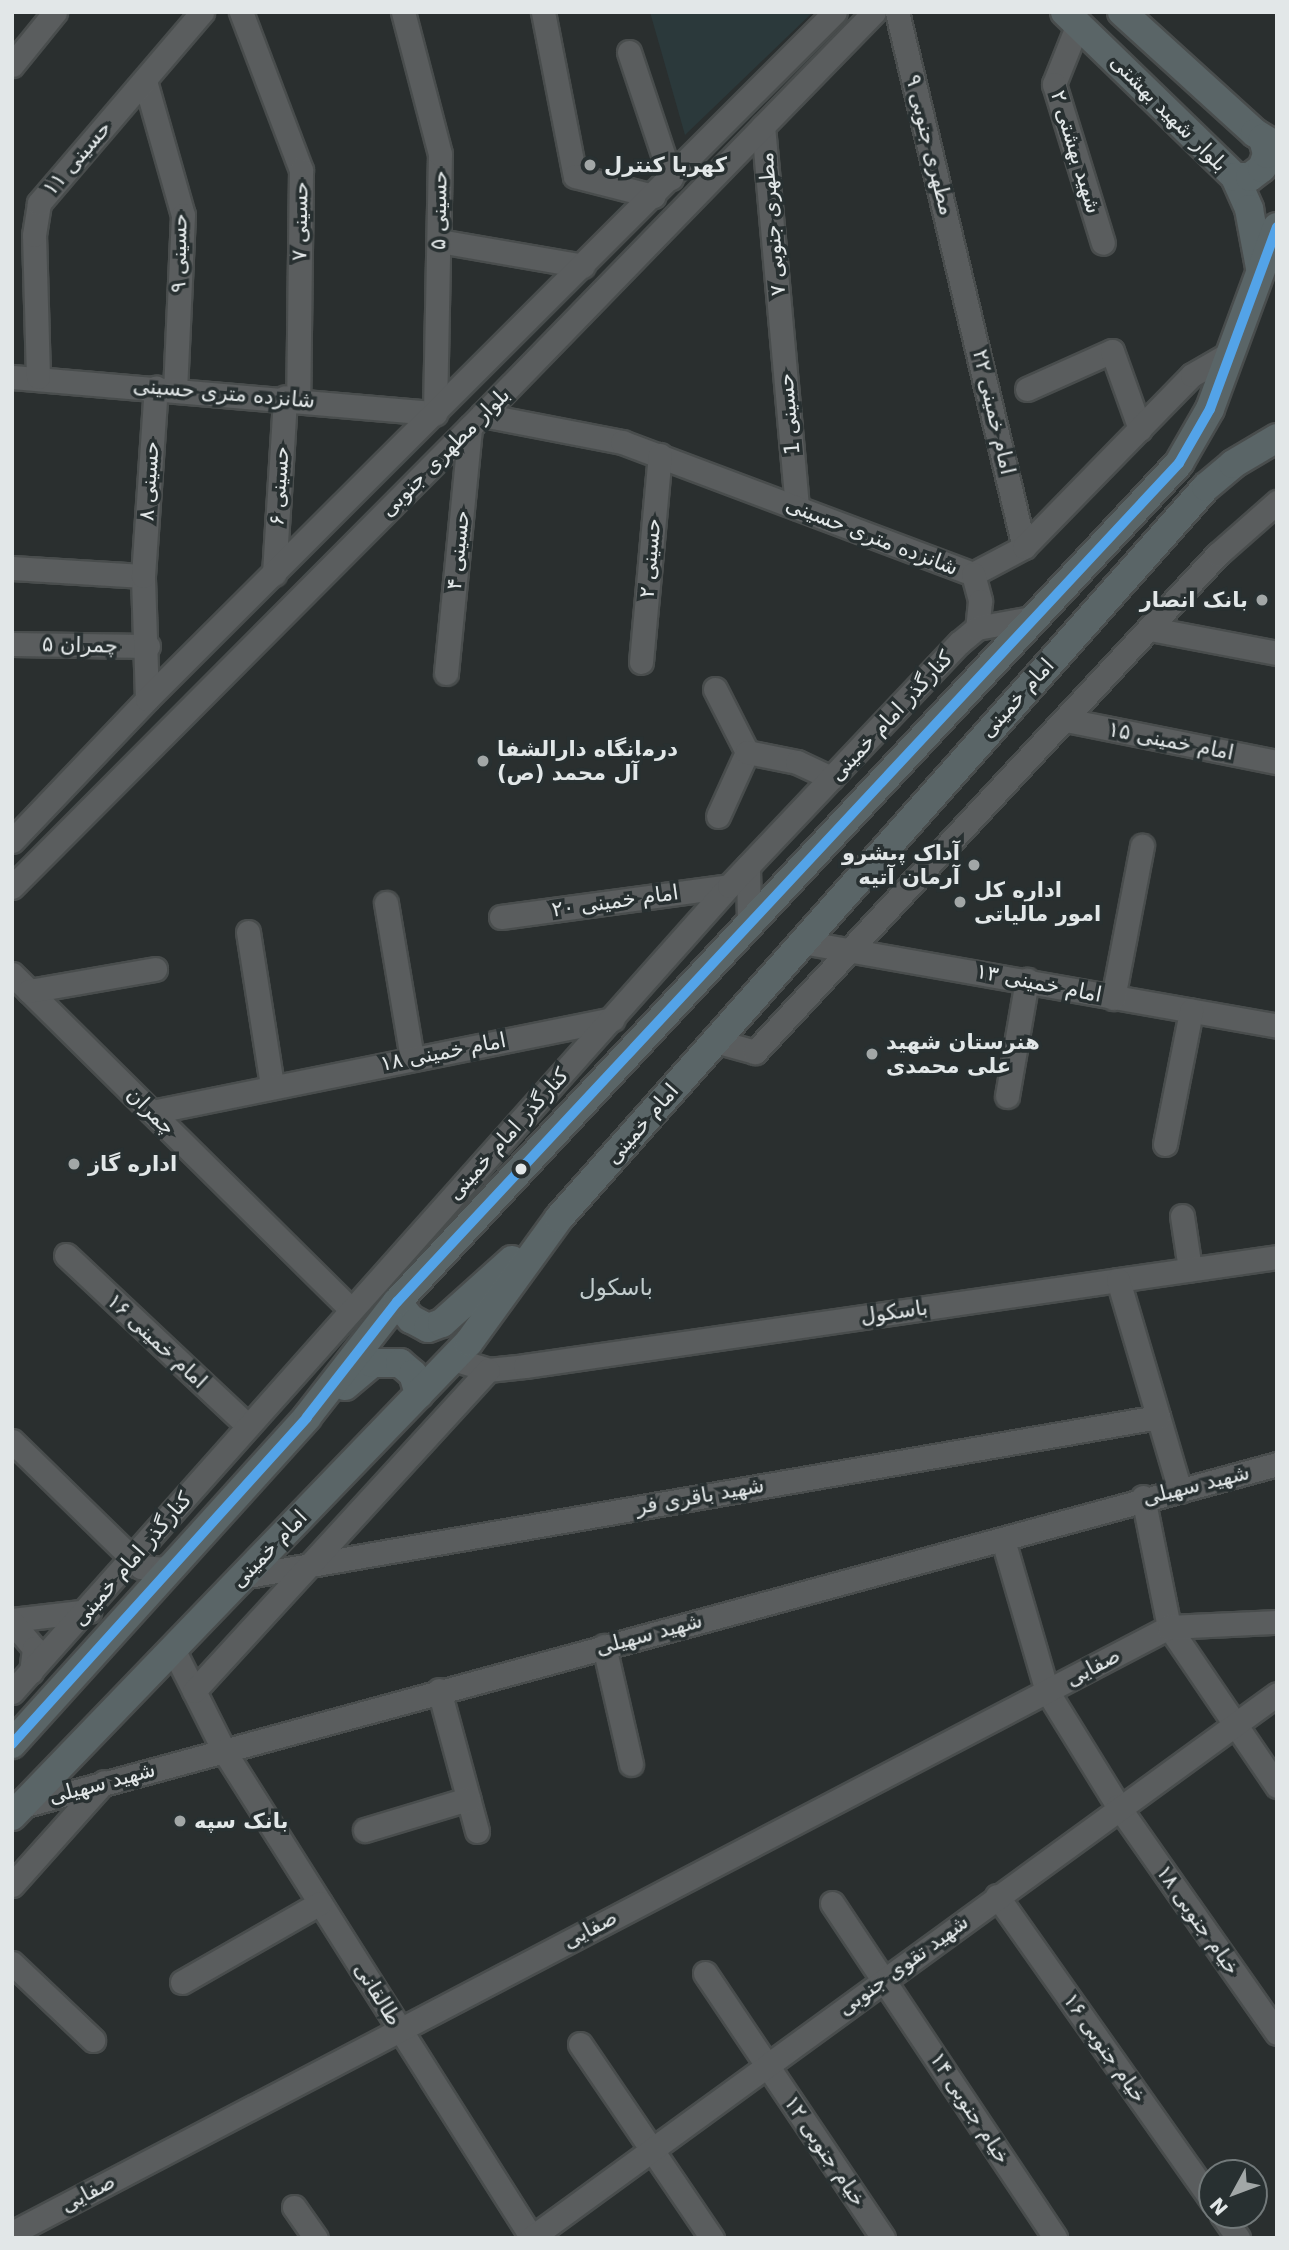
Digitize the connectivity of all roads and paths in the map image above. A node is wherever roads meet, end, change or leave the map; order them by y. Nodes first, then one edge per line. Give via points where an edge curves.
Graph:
1 (55, 12) edge
2 (202, 12) edge
3 (241, 12) edge
4 (403, 12) edge
5 (542, 12) edge
6 (835, 12) edge
7 (874, 12) edge
8 (897, 12) edge
9 (1122, 12) edge
10 (1072, 18) edge
11 (629, 52) dead end
12 (12, 65) edge
13 (145, 81) junction
14 (763, 126) junction
15 (1270, 142) edge
16 (1235, 177) junction
17 (671, 178) junction
18 (653, 196) junction
19 (1277, 228) edge
20 (439, 241) junction
21 (1103, 243) dead end
22 (583, 266) junction
23 (1261, 268) junction
24 (963, 277) joint
25 (781, 321) joint
26 (1232, 352) junction
27 (12, 377) edge
28 (38, 377) junction
29 (165, 388) junction
30 (1027, 389) dead end
31 (291, 398) junction
32 (435, 413) junction
33 (476, 421) junction
34 (1140, 429) junction
35 (1277, 438) edge
36 (660, 454) junction
37 (1277, 502) edge
38 (797, 507) junction
39 (1024, 547) junction
40 (12, 568) edge
41 (274, 574) junction
42 (973, 574) junction
43 (143, 576) junction
44 (1032, 618) junction
45 (977, 628) junction
46 (1150, 629) junction
47 (12, 644) edge
48 (148, 646) junction
49 (1277, 653) edge
50 (641, 662) dead end
51 (446, 673) dead end
52 (715, 689) dead end
53 (147, 699) junction
54 (1066, 720) junction
55 (747, 752) junction
56 (1277, 762) edge
57 (832, 778) junction
58 (718, 816) dead end
59 (12, 841) edge
60 (1142, 846) dead end
61 (748, 866) junction
62 (729, 886) junction
63 (12, 887) edge
64 (386, 903) dead end
65 (501, 917) dead end
66 (749, 925) junction
67 (247, 932) dead end
68 (802, 942) junction
69 (855, 949) junction
70 (155, 969) dead end
71 (12, 974) edge
72 (1027, 980) junction
73 (29, 990) junction
74 (1113, 998) junction
75 (1191, 1011) junction
76 (613, 1019) junction
77 (1275, 1019) edge
78 (715, 1041) junction
79 (412, 1059) junction
80 (272, 1085) junction
81 (1007, 1096) dead end
82 (152, 1112) junction
83 (1164, 1144) dead end
84 (1182, 1216) dead end
85 (559, 1218) junction
86 (66, 1255) dead end
87 (1277, 1257) edge
88 (1191, 1269) junction
89 (1118, 1280) junction
90 (397, 1302) junction
91 (349, 1308) junction
92 (453, 1359) junction
93 (488, 1370) junction
94 (419, 1394) junction
95 (307, 1417) junction
96 (1158, 1417) junction
97 (248, 1426) junction
98 (12, 1441) edge
99 (1277, 1464) edge
100 (1180, 1491) junction
101 (1143, 1497) junction
102 (1003, 1540) junction
103 (132, 1560) junction
104 (178, 1560) junction
105 (315, 1563) junction
106 (242, 1577) junction
107 (89, 1611) junction
108 (12, 1621) edge
109 (1277, 1622) edge
110 (1169, 1627) junction
111 (604, 1646) junction
112 (173, 1649) junction
113 (31, 1672) junction
114 (439, 1690) junction
115 (194, 1691) junction
116 (1047, 1691) junction
117 (12, 1692) edge
118 (1277, 1694) edge
119 (1233, 1725) junction
120 (12, 1744) edge
121 (223, 1751) junction
122 (631, 1764) dead end
123 (104, 1782) junction
124 (1277, 1786) edge
125 (468, 1799) junction
126 (1118, 1807) junction
127 (17, 1811) edge
128 (366, 1830) dead end
129 (477, 1831) dead end
130 (12, 1885) edge
131 (997, 1896) junction
132 (320, 1903) junction
133 (832, 1903) dead end
134 (12, 1963) edge
135 (705, 1973) dead end
136 (884, 1978) junction
137 (182, 1982) dead end
138 (399, 2028) junction
139 (1277, 2033) edge
140 (93, 2040) dead end
141 (580, 2044) dead end
142 (767, 2065) junction
143 (653, 2148) junction
144 (1198, 2181) edge
145 (294, 2207) dead end
146 (12, 2233) edge
147 (316, 2238) edge
148 (532, 2238) edge
149 (712, 2238) edge
150 (883, 2238) edge
151 (1055, 2238) edge

1 - 12 street
2 - 13 street, حسینی ۱۱
3 - 31 street, حسینی ۷ via 301,170
4 - 20 street, حسینی ۵ via 440,154
5 - 18 street via 575,176
6 - 17 street, بلوار مطهری جنوبی
7 - 14 street, بلوار مطهری جنوبی
8 - 24 street, مطهری جنوبی ۹
9 - 15 main road, بلوار شهید بهشتی
10 - 16 main road, بلوار شهید بهشتی
10 - 21 street, شهید بهشتی ۲ via 1054,84
11 - 17 street
13 - 28 street, حسینی ۱۱ via 38,203 34,235
13 - 29 street, حسینی ۹ via 183,215
14 - 25 street, مطهری جنوبی ۷
14 - 33 street, بلوار مطهری جنوبی
15 - 16 main road via 1262,168 1250,177
16 - 23 main road, بلوار شهید بهشتی via 1249,209
17 - 18 street, بلوار مطهری جنوبی
18 - 22 street, بلوار مطهری جنوبی
19 - 23 main road, امام خمینی
20 - 22 street
20 - 32 street, حسینی ۵
22 - 32 street, بلوار مطهری جنوبی
23 - 26 main road, امام خمینی
24 - 39 street, امام خمینی ۲۲
25 - 38 street, حسینی 1
26 - 34 street, شانزده متری حسینی via 1192,375
26 - 44 main road, امام خمینی via 1210,409 1179,463
27 - 28 street, شانزده متری حسینی
28 - 29 street, شانزده متری حسینی
29 - 31 street, شانزده متری حسینی
29 - 43 street, حسینی ۸
30 - 34 street via 1112,351
31 - 32 street, شانزده متری حسینی
31 - 41 street, حسینی ۶
32 - 41 street, بلوار مطهری جنوبی
33 - 36 street, شانزده متری حسینی via 622,442
33 - 51 street, حسینی ۴
33 - 63 street, بلوار مطهری جنوبی
34 - 39 street, شانزده متری حسینی
35 - 68 main road, امام خمینی via 1233,464 1206,487
36 - 38 street, شانزده متری حسینی
36 - 50 street, حسینی ۲
37 - 46 street via 1218,554
38 - 42 street, شانزده متری حسینی
39 - 42 street, شانزده متری حسینی
40 - 43 street
41 - 53 street, بلوار مطهری جنوبی
42 - 45 street via 980,601
43 - 48 street, حسینی ۸
44 - 45 street
44 - 66 main road, امام خمینی
45 - 57 street, کنارگذر امام خمینی
46 - 49 street
46 - 54 street
47 - 48 street, چمران ۵
48 - 53 street, حسینی ۸
52 - 55 street
53 - 59 street, بلوار مطهری جنوبی
54 - 56 street, امام خمینی ۱۵
54 - 69 street
55 - 57 street via 797,762
55 - 58 street
57 - 61 street, کنارگذر امام خمینی
60 - 74 street
61 - 62 street, کنارگذر امام خمینی
61 - 66 street
62 - 65 street, امام خمینی ۲۰
62 - 76 street, کنارگذر امام خمینی
64 - 79 street
66 - 90 main road, امام خمینی
67 - 80 street
68 - 69 street, امام خمینی ۱۳
68 - 78 main road, امام خمینی
69 - 72 street, امام خمینی ۱۳
69 - 78 street via 755,1052
70 - 73 street
71 - 73 street, چمران
72 - 74 street, امام خمینی ۱۳
72 - 81 street
73 - 82 street, چمران
74 - 75 street, امام خمینی ۱۳
75 - 77 street, امام خمینی ۱۳
75 - 83 street
76 - 79 street, امام خمینی ۱۸
76 - 91 street, کنارگذر امام خمینی
78 - 85 main road, امام خمینی
79 - 80 street, امام خمینی ۱۸
80 - 82 street, امام خمینی ۱۸
82 - 91 street, چمران
84 - 88 street
85 - 90 main road via 442,1323 428,1328 411,1319
85 - 92 main road, امام خمینی
86 - 97 street, امام خمینی ۱۶
87 - 88 street, باسکول
88 - 89 street, باسکول
89 - 93 street, باسکول
89 - 96 street
90 - 95 main road, امام خمینی
91 - 97 street, کنارگذر امام خمینی
92 - 93 street, باسکول
92 - 94 main road, امام خمینی
93 - 105 street
94 - 95 main road via 413,1374 401,1363 372,1363
94 - 106 main road, امام خمینی
95 - 104 main road, امام خمینی
96 - 100 street
96 - 105 street, شهید باقری فر
97 - 103 street, کنارگذر امام خمینی
98 - 103 street
99 - 100 street, شهید سهیلی
100 - 101 street, شهید سهیلی
101 - 102 street, شهید سهیلی
101 - 110 street
102 - 111 street, شهید سهیلی
102 - 116 street, خیام جنوبی ۱۸
103 - 104 street via 152,1570
103 - 107 street, کنارگذر امام خمینی
104 - 120 main road, امام خمینی
105 - 106 street, شهید باقری فر
105 - 115 street
106 - 112 main road, امام خمینی
107 - 108 street
107 - 113 street, کنارگذر امام خمینی
108 - 113 street via 25,1631 34,1648
109 - 110 street
110 - 116 street, صفایی
110 - 119 street
111 - 114 street, شهید سهیلی
111 - 122 street
112 - 115 street, طالقانی
112 - 127 main road, امام خمینی
113 - 117 street, کنارگذر امام خمینی
114 - 121 street, شهید سهیلی
114 - 125 street
115 - 121 street, طالقانی
116 - 126 street, خیام جنوبی ۱۸
116 - 138 street, صفایی
118 - 119 street, شهید تقوی جنوبی
119 - 124 street
119 - 126 street, شهید تقوی جنوبی
121 - 123 street, شهید سهیلی
121 - 132 street, طالقانی
123 - 127 street, شهید سهیلی
123 - 130 street
125 - 128 street
125 - 129 street
126 - 131 street, شهید تقوی جنوبی
126 - 139 street, خیام جنوبی ۱۸
131 - 136 street, شهید تقوی جنوبی
131 - 144 street, خیام جنوبی ۱۶
132 - 137 street
132 - 138 street, طالقانی
133 - 136 street, خیام جنوبی ۱۴
134 - 140 street
135 - 142 street, خیام جنوبی ۱۲
136 - 142 street, شهید تقوی جنوبی
136 - 151 street, خیام جنوبی ۱۴
138 - 146 street, صفایی
138 - 148 street, طالقانی
141 - 143 street
142 - 143 street, شهید تقوی جنوبی
142 - 150 street, خیام جنوبی ۱۲
143 - 148 street, شهید تقوی جنوبی
143 - 149 street
145 - 147 street

